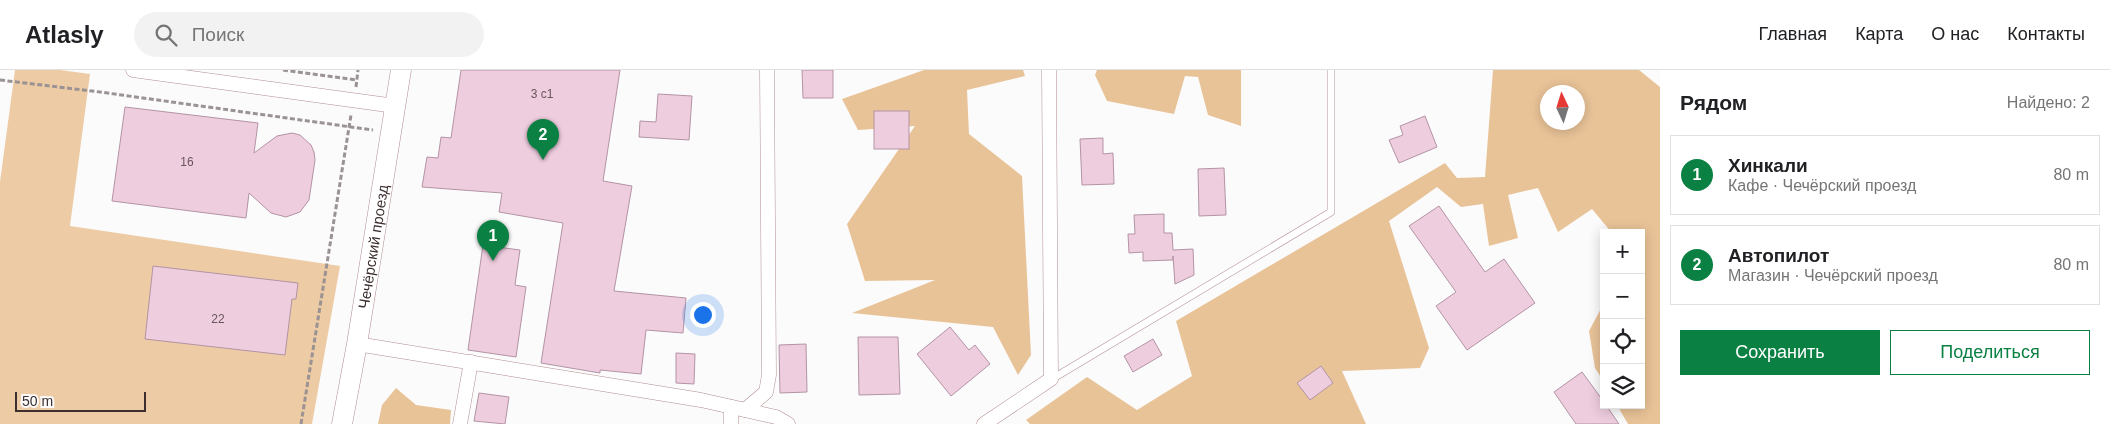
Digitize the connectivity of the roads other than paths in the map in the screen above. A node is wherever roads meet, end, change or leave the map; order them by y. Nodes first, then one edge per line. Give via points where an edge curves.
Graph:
1 (133, 70) edge
2 (401, 70) edge
3 (767, 70) edge
4 (1049, 70) edge
5 (1331, 70) edge
6 (394, 106) junction
7 (357, 344) junction
8 (471, 362) junction
9 (1051, 379) junction
10 (730, 406) junction
11 (745, 410) junction
12 (342, 424) edge
13 (460, 424) edge
14 (731, 424) edge
15 (788, 424) edge
16 (984, 424) edge

1 - 6 street
2 - 6 main road, Чечёрский проезд
3 - 11 street via 769,376 766,392
4 - 9 street
5 - 9 lane via 1331,212
6 - 7 main road, Чечёрский проезд
7 - 8 street
7 - 12 main road, Чечёрский проезд
8 - 10 street
8 - 13 street
9 - 16 street
10 - 11 street
10 - 14 street
11 - 15 street via 776,417

